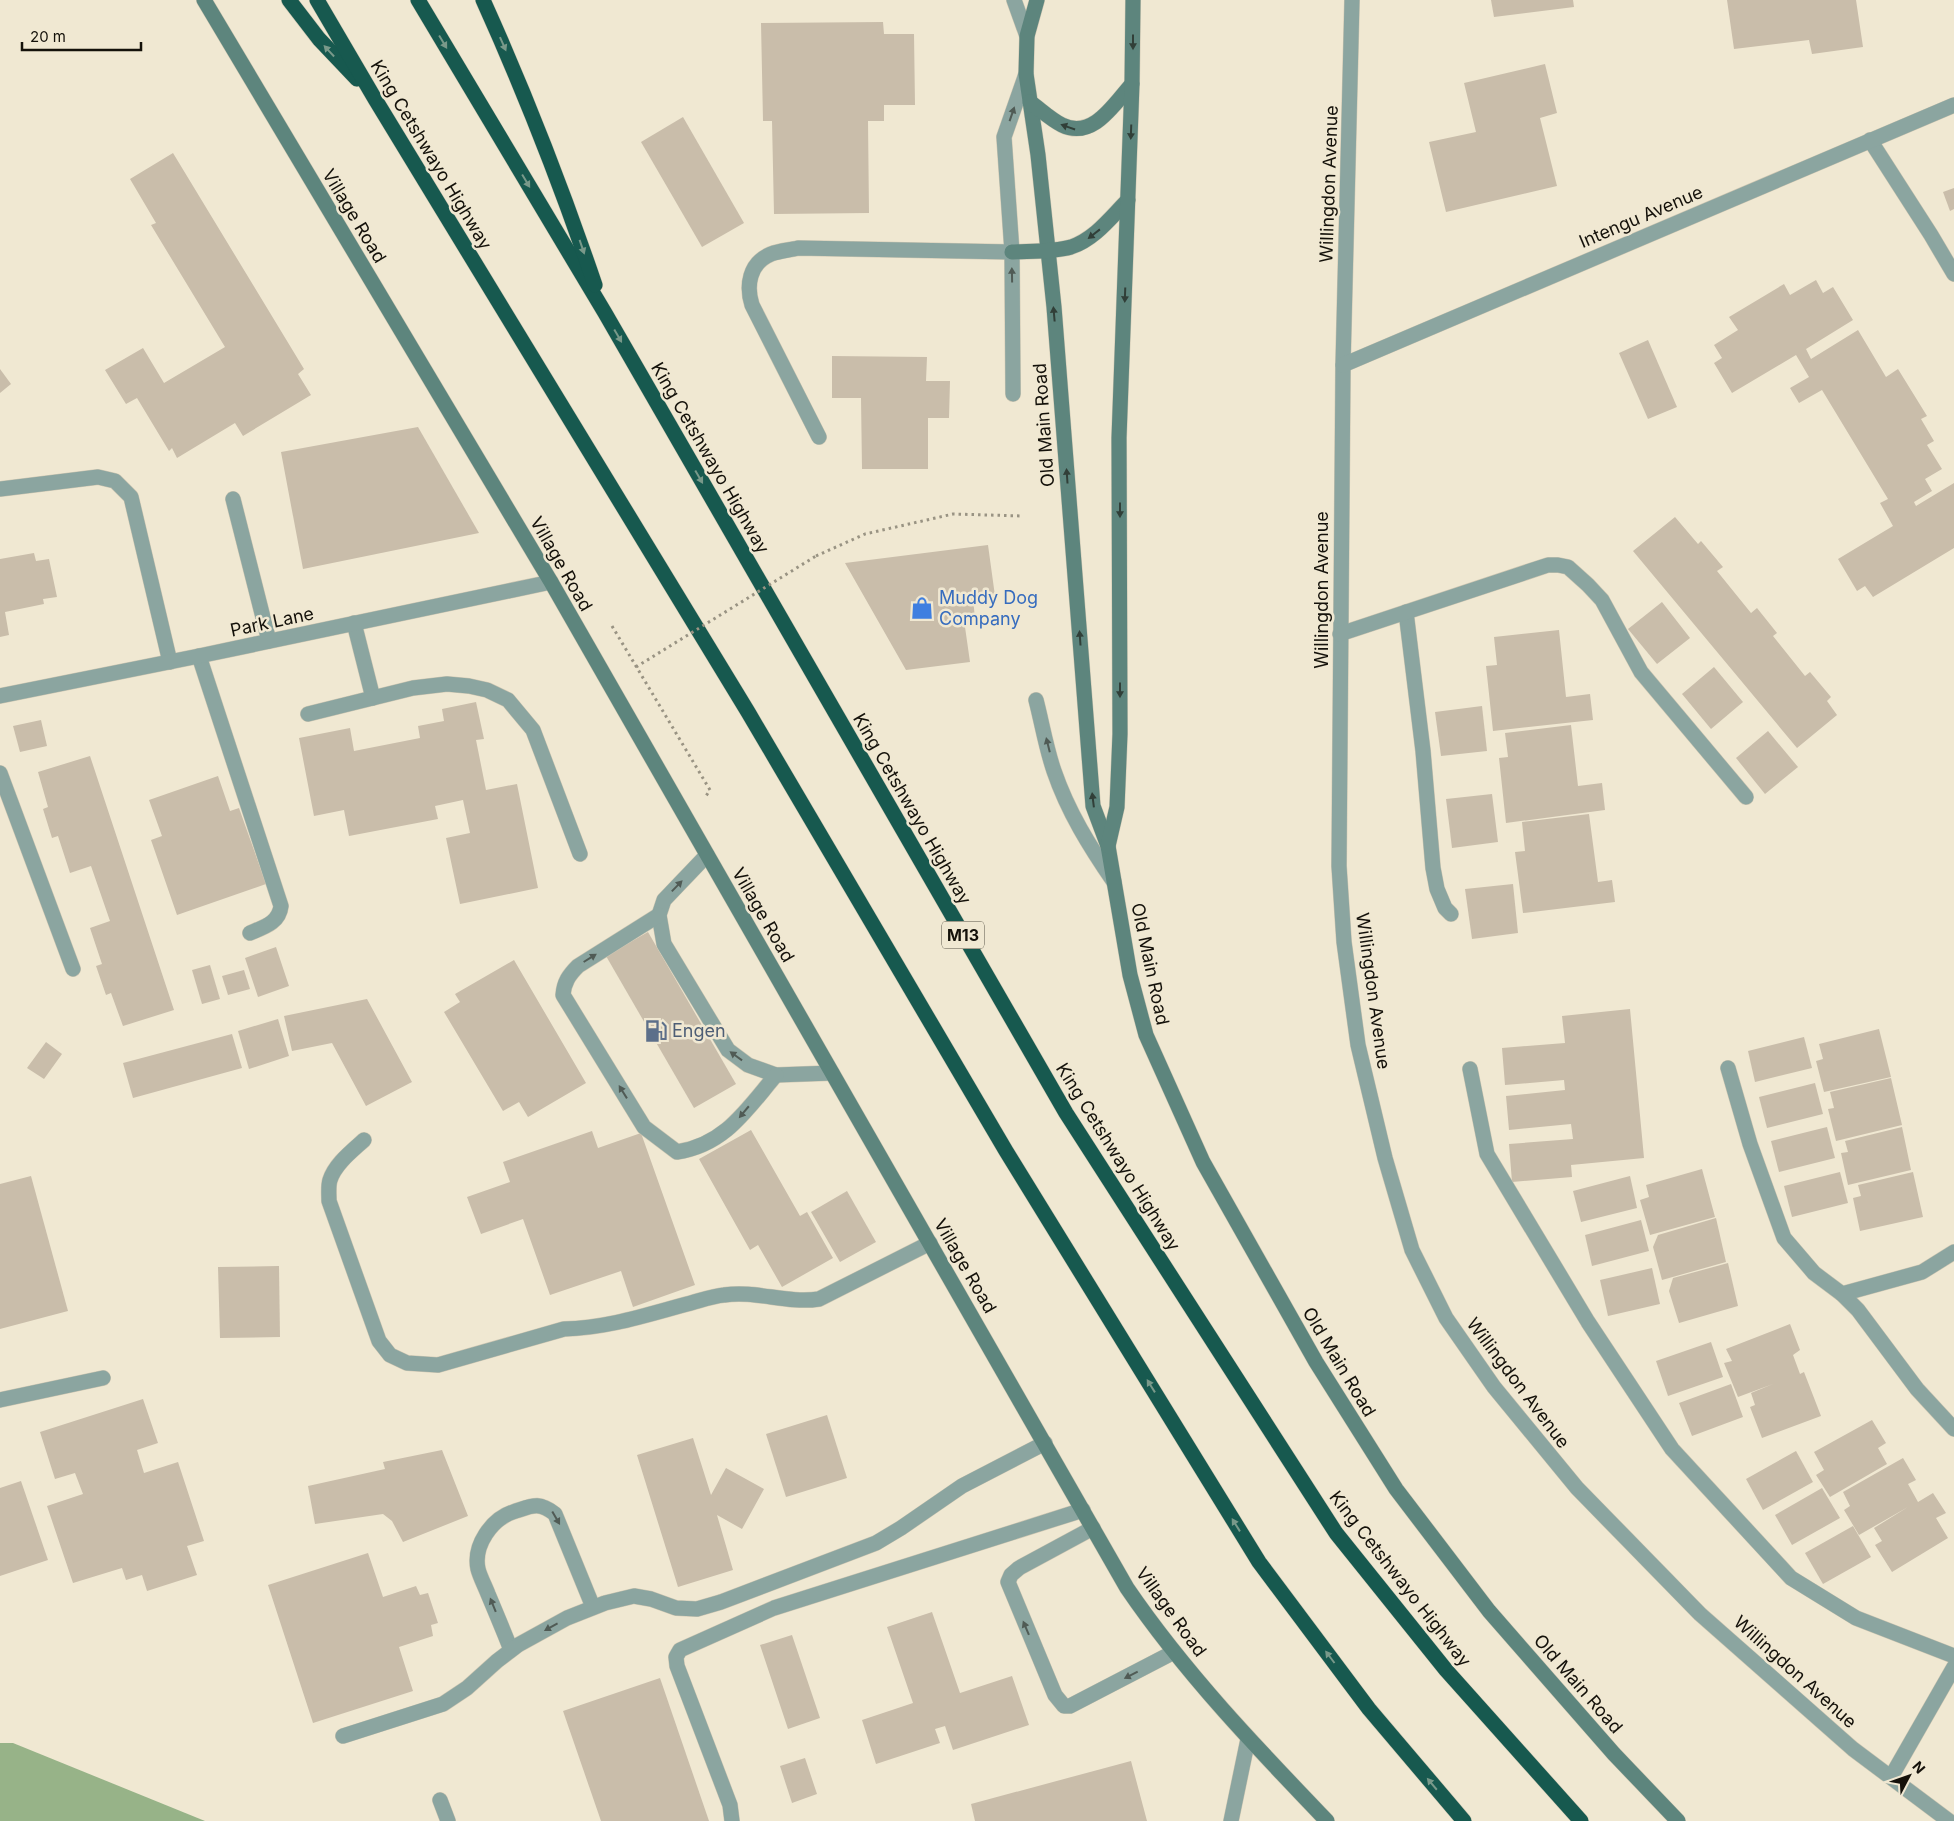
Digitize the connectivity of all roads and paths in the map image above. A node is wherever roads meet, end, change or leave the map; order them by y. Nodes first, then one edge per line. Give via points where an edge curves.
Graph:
1 (204, 0) edge
2 (288, 0) edge
3 (317, 0) edge
4 (418, 0) edge
5 (483, 0) edge
6 (1014, 0) edge
7 (1038, 0) edge
8 (1133, 0) edge
9 (1352, 0) edge
10 (1027, 36) junction
11 (1026, 74) junction
12 (1132, 84) junction
13 (375, 99) junction
14 (1030, 102) junction
15 (1954, 105) edge
16 (1870, 140) junction
17 (1128, 200) junction
18 (1048, 250) junction
19 (1012, 252) junction
20 (1954, 274) edge
21 (605, 313) junction
22 (1343, 365) junction
23 (1013, 394) dead end
24 (819, 437) dead end
25 (0, 489) edge
26 (233, 499) dead end
27 (1022, 516) dead end
28 (551, 582) junction
29 (1406, 612) junction
30 (354, 623) junction
31 (1340, 634) junction
32 (270, 641) junction
33 (199, 656) junction
34 (170, 662) junction
35 (636, 666) dead end
36 (0, 696) edge
37 (374, 698) junction
38 (1036, 700) dead end
39 (308, 714) dead end
40 (0, 773) edge
41 (1746, 797) dead end
42 (1108, 846) junction
43 (580, 854) dead end
44 (707, 855) junction
45 (1114, 882) junction
46 (1451, 914) dead end
47 (659, 915) junction
48 (250, 933) dead end
49 (74, 969) dead end
50 (1728, 1068) dead end
51 (1470, 1069) dead end
52 (832, 1072) junction
53 (776, 1075) junction
54 (364, 1140) dead end
55 (930, 1243) junction
56 (1954, 1252) edge
57 (1842, 1294) junction
58 (103, 1378) dead end
59 (0, 1400) edge
60 (1954, 1429) edge
61 (1045, 1443) junction
62 (1083, 1510) junction
63 (1093, 1528) junction
64 (593, 1607) junction
65 (512, 1650) junction
66 (1174, 1652) junction
67 (1954, 1656) edge
68 (1954, 1667) edge
69 (343, 1736) dead end
70 (1248, 1739) junction
71 (1890, 1777) junction
72 (440, 1800) dead end
73 (448, 1821) edge
74 (732, 1821) edge
75 (1231, 1821) edge
76 (1327, 1821) edge
77 (1464, 1821) edge
78 (1580, 1821) edge
79 (1678, 1821) edge
80 (1950, 1821) edge

1 - 28 main road, Village Road
13 -> 2 highway
3 - 13 highway, King Cetshwayo Highway
4 -> 21 highway, King Cetshwayo Highway / M13
5 -> 21 highway via 567,200
6 - 10 street
7 - 10 main road, Old Main Road
8 -> 12 main road, Old Main Road
9 - 22 street, Willingdon Avenue
10 - 11 main road, Old Main Road
11 - 14 main road, Old Main Road
19 -> 11 street via 1004,137
12 -> 14 main road via 1095,124 1078,130 1060,124
12 -> 17 main road, Old Main Road
77 -> 13 highway, King Cetshwayo Highway via 1369,1709 1259,1562 1006,1151 748,712
14 - 18 main road, Old Main Road
15 - 16 street, Intengu Avenue
16 - 20 street
16 - 22 street, Intengu Avenue
17 -> 18 main road via 1084,241
17 -> 42 main road, Old Main Road via 1120,438 1120,734 1117,807
18 - 19 main road
42 -> 18 main road, Old Main Road via 1093,806
23 -> 19 street
19 - 24 street via 798,248 769,255 760,262 750,275 748,294 752,306
21 -> 78 highway, King Cetshwayo Highway / M13 via 1066,1113 1336,1533 1446,1670
22 - 31 street, Willingdon Avenue
25 - 34 street via 98,477 115,481 131,497
26 - 32 street
27 - 35 path, bridge via 952,514 864,534 816,556
28 - 30 street, Park Lane
28 - 44 main road, Village Road
29 - 31 street
29 - 41 street via 1548,565 1568,567 1602,600 1640,672
29 - 46 street via 1433,868 1437,889
30 - 32 street, Park Lane
30 - 37 street
31 - 71 street, Willingdon Avenue via 1339,866 1344,942 1358,1045 1384,1158 1412,1250 1451,1326 1494,1387 1577,1488 1700,1614 1853,1749
32 - 33 street, Park Lane
33 - 34 street, Park Lane
33 - 48 street via 281,906 275,920
34 - 36 street, Park Lane
37 - 39 street
37 - 43 street via 447,684 487,690 508,700 533,730
45 -> 38 street via 1088,844 1068,806 1054,770
40 - 49 street
42 - 45 main road, Old Main Road
47 -> 44 street via 664,900
44 - 52 main road, Village Road
45 - 79 main road, Old Main Road via 1130,975 1146,1035 1203,1162 1316,1362 1396,1489 1489,1611 1614,1754
53 -> 47 street via 748,1065 728,1050 664,944
53 -> 47 street via 735,1124 712,1141 693,1149 677,1152 644,1126 563,995 563,985 578,966
50 - 57 street via 1750,1144 1784,1238 1814,1273
51 - 67 street via 1487,1154 1588,1322 1672,1449 1791,1578 1856,1618
52 - 53 street
52 - 55 main road, Village Road
54 - 55 street via 336,1170 330,1181 329,1200 379,1341 390,1355 406,1363 438,1364 564,1328 625,1321 723,1295 744,1293 803,1301 819,1299
55 - 61 main road, Village Road
56 - 57 street via 1922,1272
57 - 60 street via 1858,1310 1917,1389
58 - 59 street
61 - 62 main road, Village Road
61 - 64 street via 962,1486 876,1543 721,1602 696,1609 676,1608 634,1596
62 - 63 main road, Village Road
62 - 74 street via 774,1608 680,1650 676,1657 677,1666 730,1805
63 - 66 main road, Village Road via 1127,1588
66 -> 63 street via 1070,1706 1064,1706 1054,1695 1008,1582 1019,1568
64 -> 65 street
65 -> 64 street via 478,1568 484,1535 506,1514 537,1504 555,1514
65 - 69 street via 443,1704
66 - 70 main road, Village Road
68 - 71 street
70 - 75 street
70 - 76 main road, Village Road
71 - 80 street, Willingdon Avenue
72 - 73 street

